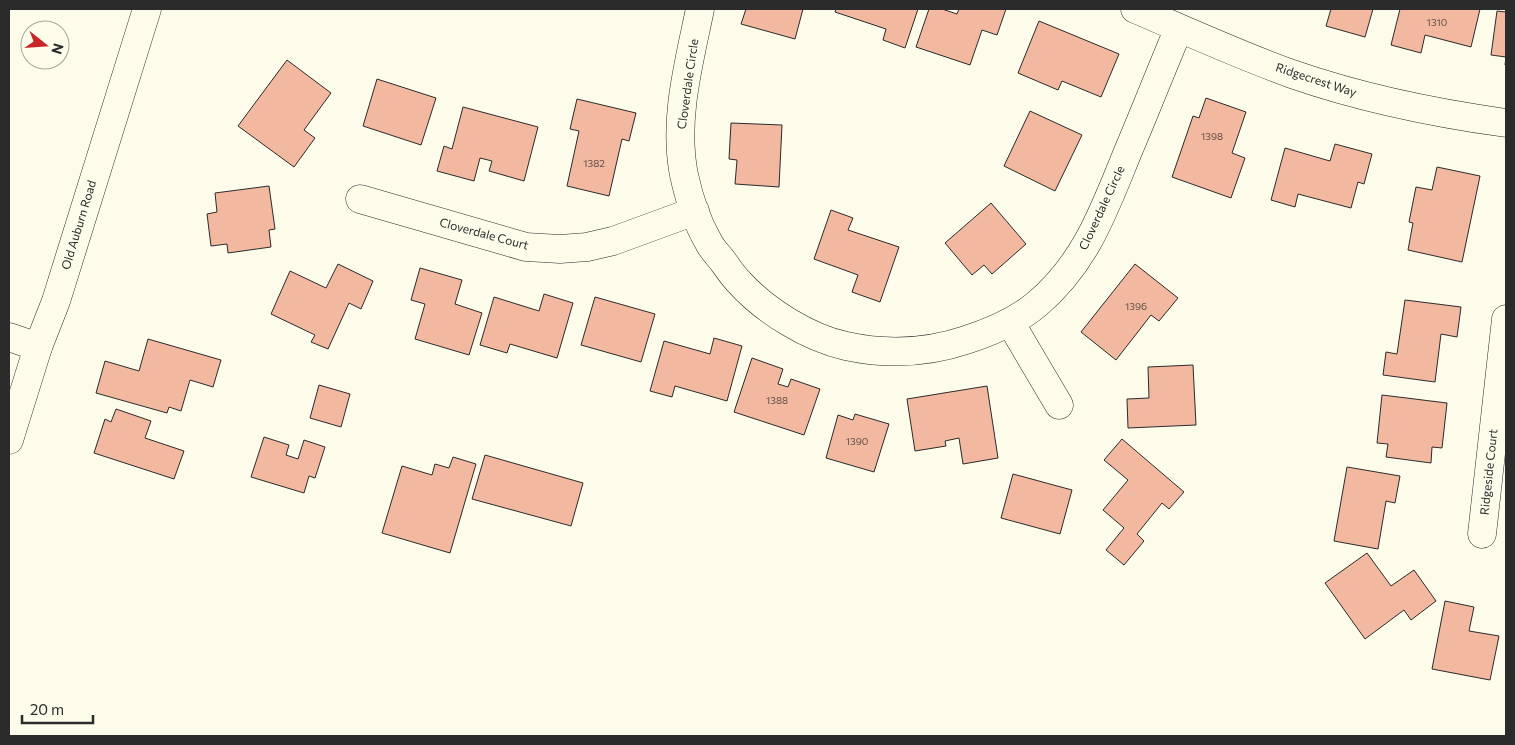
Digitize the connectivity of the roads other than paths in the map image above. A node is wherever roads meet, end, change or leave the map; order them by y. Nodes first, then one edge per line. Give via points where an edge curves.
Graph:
1 (147, 9) edge
2 (700, 9) edge
3 (1135, 9) edge
4 (1179, 28) junction
5 (1506, 123) edge
6 (360, 199) dead end
7 (695, 211) junction
8 (1506, 319) edge
9 (1010, 322) junction
10 (9, 337) edge
11 (38, 347) junction
12 (1059, 405) dead end
13 (9, 440) edge
14 (1482, 534) dead end

1 - 11 street, Old Auburn Road via 56,301
2 - 7 street, Cloverdale Circle via 682,109 680,146 684,176
3 - 4 street, Ridgecrest Way
4 - 5 street, Ridgecrest Way via 1262,63 1327,85 1400,105
4 - 9 street, Cloverdale Circle via 1100,220 1083,251 1061,280 1036,304
6 - 7 street, Cloverdale Court via 526,247 560,250 613,241
7 - 9 street, Cloverdale Circle via 708,243 739,283 769,309 805,331 845,346 884,352 919,351 974,338
8 - 14 street, Ridgeside Court
9 - 12 street
10 - 11 street
11 - 13 street, Old Auburn Road

